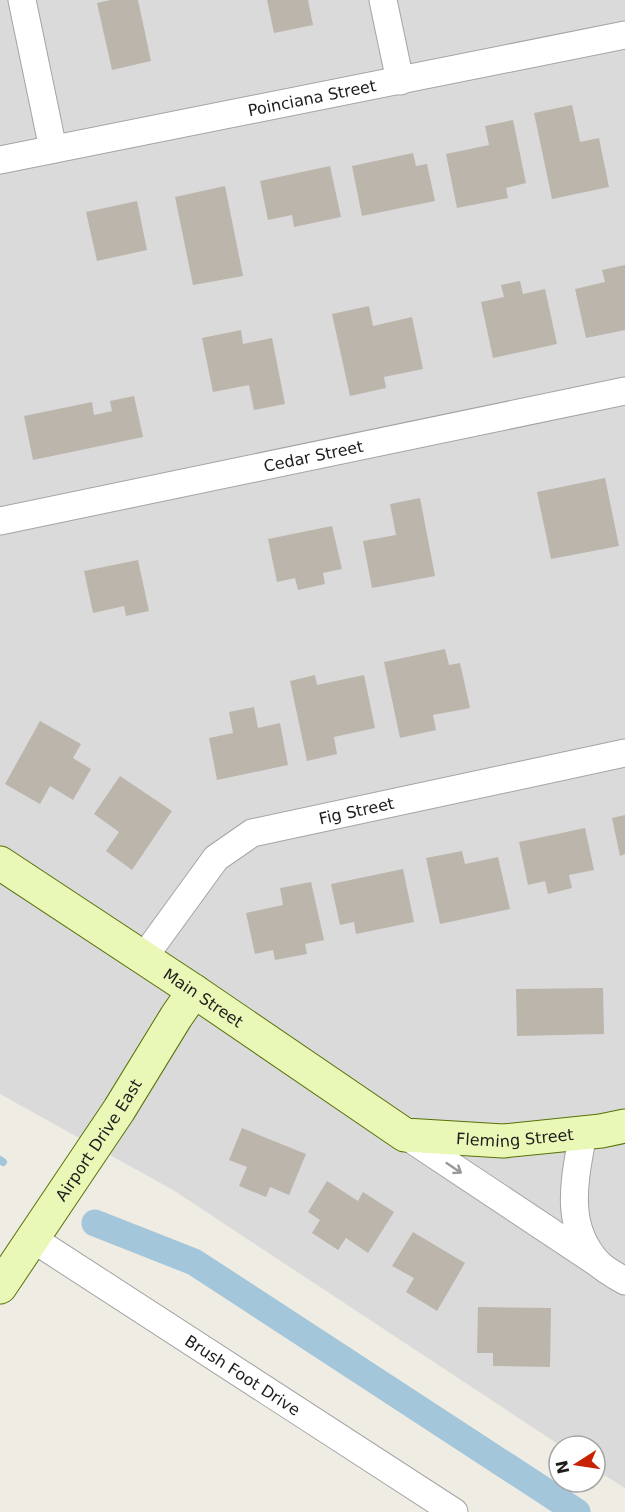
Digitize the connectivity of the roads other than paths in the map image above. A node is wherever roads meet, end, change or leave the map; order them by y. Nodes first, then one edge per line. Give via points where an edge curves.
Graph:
1 (22, 0) edge
2 (383, 0) edge
3 (625, 35) edge
4 (400, 81) junction
5 (53, 149) junction
6 (0, 160) edge
7 (625, 391) edge
8 (0, 521) edge
9 (625, 753) edge
10 (0, 863) edge
11 (144, 957) junction
12 (194, 992) junction
13 (625, 1126) edge
14 (583, 1133) junction
15 (405, 1135) junction
16 (33, 1239) junction
17 (599, 1264) junction
18 (625, 1281) edge
19 (0, 1287) edge
20 (454, 1512) edge

1 - 5 street
2 - 4 street
3 - 4 street, Poinciana Street
4 - 5 street, Poinciana Street
5 - 6 street, Poinciana Street
7 - 8 street, Cedar Street
9 - 11 street, Fig Street via 252,833 216,858
10 - 11 street, Main Street
11 - 12 street, Main Street
12 - 15 street, Main Street
12 - 16 street, Airport Drive East
13 - 14 street, Fleming Street
14 - 15 street, Fleming Street via 503,1142
14 - 17 street via 574,1186 576,1226 582,1242
15 -> 17 street
16 - 19 street, Airport Drive East
16 - 20 street, Brush Foot Drive
17 - 18 street

